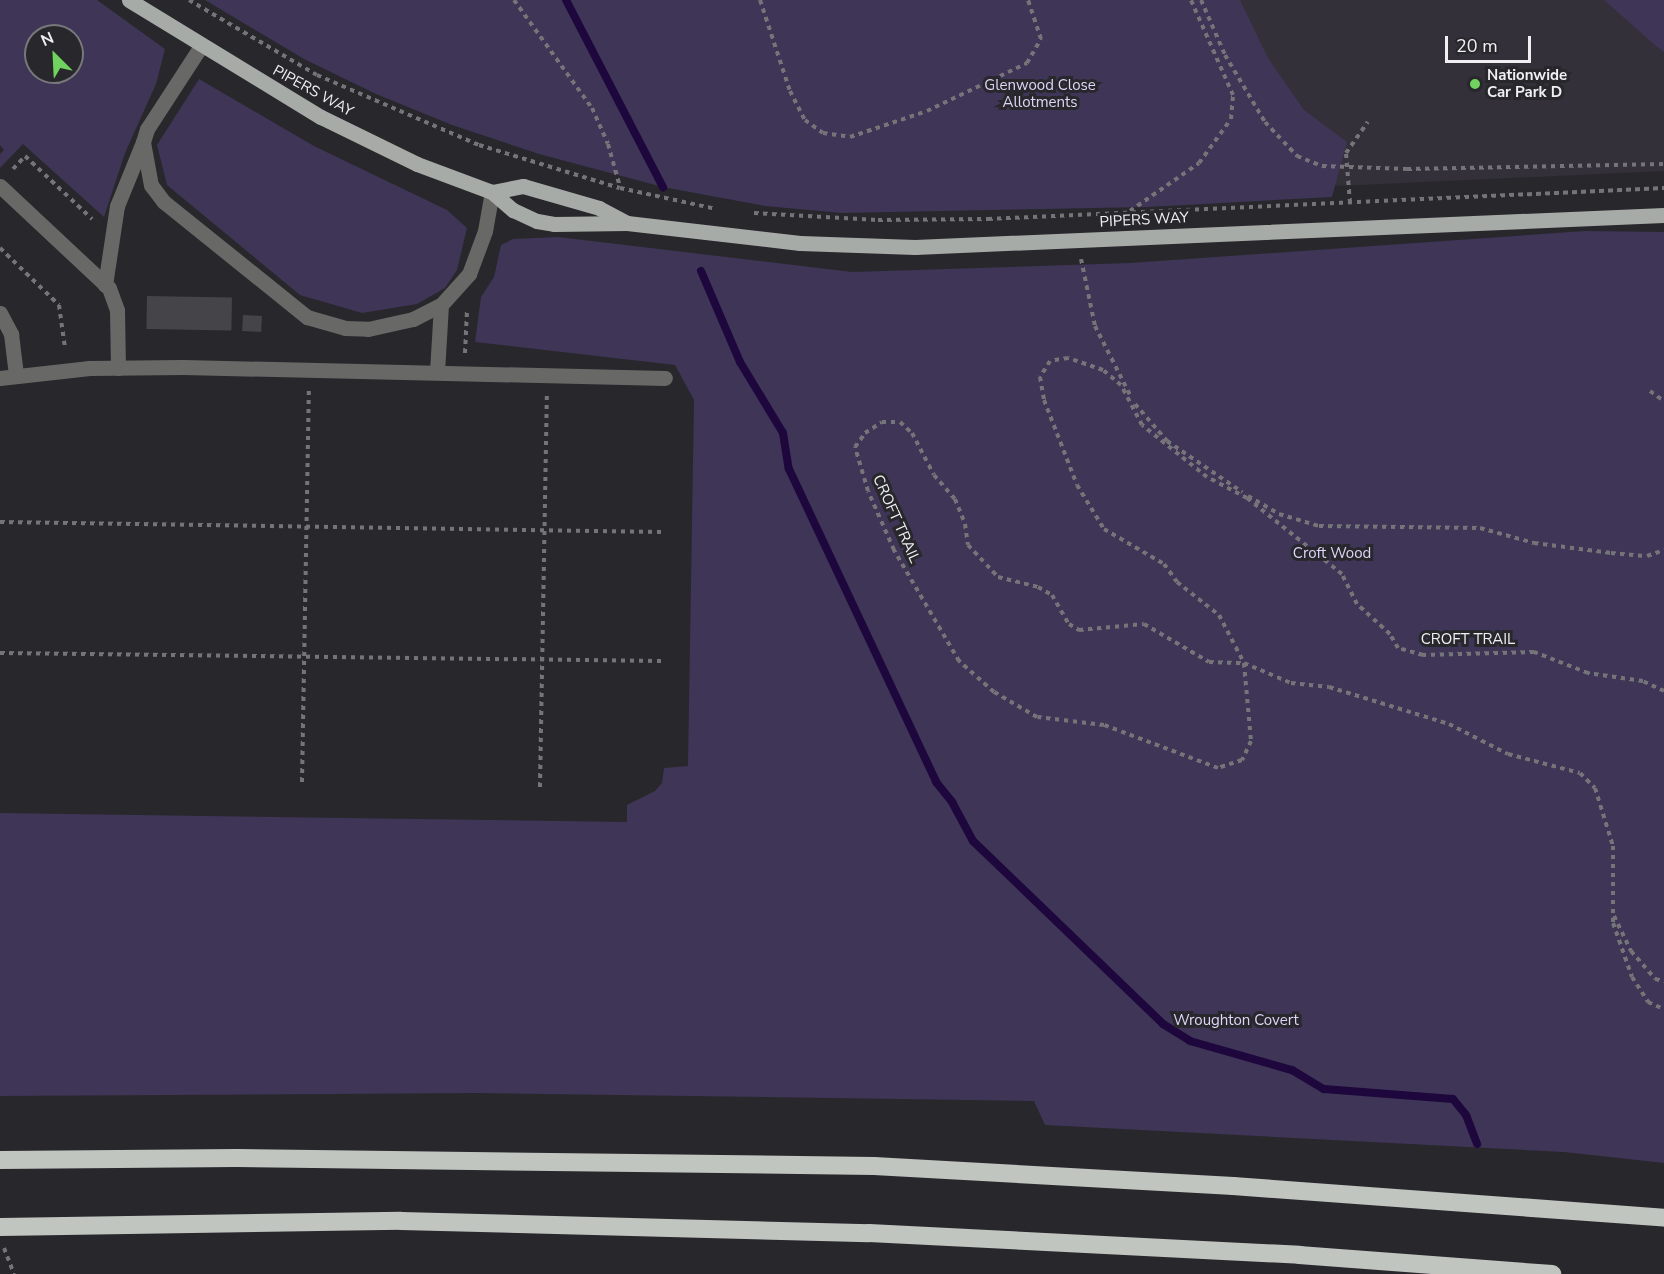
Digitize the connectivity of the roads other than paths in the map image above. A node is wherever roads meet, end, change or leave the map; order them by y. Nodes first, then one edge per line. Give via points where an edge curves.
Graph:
1 (129, 0) edge
2 (201, 46) junction
3 (142, 142) junction
4 (0, 186) edge
5 (492, 192) junction
6 (1664, 215) edge
7 (627, 223) junction
8 (105, 285) junction
9 (441, 305) junction
10 (0, 313) edge
11 (118, 368) junction
12 (437, 372) junction
13 (16, 375) junction
14 (0, 378) edge
15 (665, 378) dead end
16 (0, 1160) edge
17 (1664, 1218) edge
18 (0, 1227) edge
19 (1552, 1274) edge

1 - 2 main road, PIPERS WAY
2 - 3 lane via 155,112
2 - 5 main road, PIPERS WAY via 321,117 417,164
3 - 8 lane via 123,185
3 - 9 lane via 146,169 157,195 307,317 345,328 368,329 413,319
4 - 8 lane
5 - 7 main road, PIPERS WAY via 523,186 599,208
5 - 7 main road, PIPERS WAY via 513,210 537,221 582,226
5 - 9 lane via 485,231 472,267
6 - 7 main road, PIPERS WAY via 1080,241 858,246
8 - 11 lane via 117,310
9 - 12 lane
10 - 13 lane via 11,334
11 - 12 lane
11 - 13 lane
12 - 15 lane
13 - 14 lane
16 - 17 highway via 237,1158 874,1166 1245,1187
18 - 19 highway via 401,1221 869,1233 1287,1254

